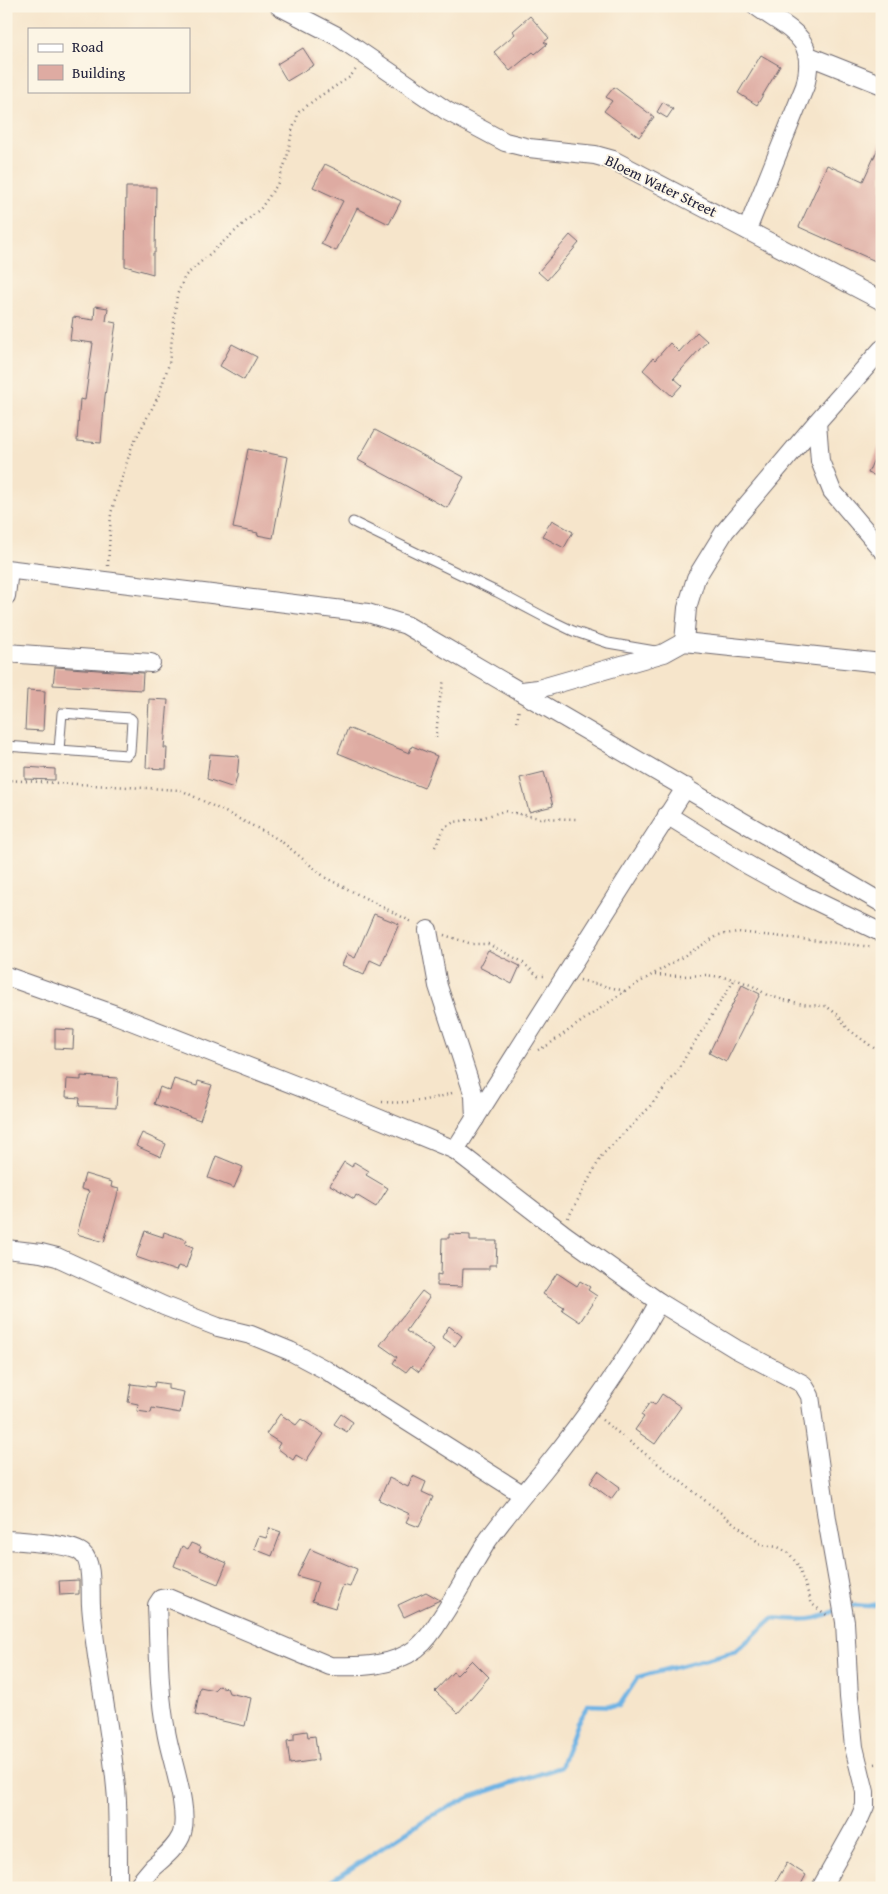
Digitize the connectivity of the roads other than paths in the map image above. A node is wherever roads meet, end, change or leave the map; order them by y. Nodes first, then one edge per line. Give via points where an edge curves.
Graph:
1 (279, 6) edge
2 (756, 6) edge
3 (808, 56) junction
4 (882, 85) edge
5 (748, 230) junction
6 (882, 301) edge
7 (882, 349) edge
8 (817, 422) junction
9 (353, 522) dead end
10 (882, 550) edge
11 (7, 570) edge
12 (6, 596) edge
13 (684, 642) junction
14 (6, 653) edge
15 (664, 653) junction
16 (151, 663) dead end
17 (882, 663) edge
18 (522, 692) junction
19 (6, 746) edge
20 (59, 750) junction
21 (686, 788) junction
22 (667, 816) junction
23 (882, 903) edge
24 (428, 930) road end
25 (882, 933) edge
26 (6, 976) edge
27 (475, 1119) junction
28 (455, 1150) junction
29 (6, 1249) edge
30 (659, 1302) junction
31 (522, 1494) junction
32 (6, 1540) edge
33 (118, 1888) edge
34 (136, 1888) edge
35 (821, 1888) edge

1 - 5 street, Bloem Water Street via 337,36 447,111 505,142 613,160
2 - 3 street via 794,31
3 - 4 street
3 - 5 street via 809,72 805,86
5 - 6 street, Bloem Water Street
7 - 8 street
8 - 10 street via 820,461 832,491
8 - 13 street via 725,531 696,578 687,608
9 - 15 lane via 573,631 608,643
11 - 12 street
11 - 18 street via 386,617 406,624
13 - 15 street
13 - 17 street
14 - 16 street
15 - 18 street
18 - 21 street
19 - 20 lane
20 - 20 lane via 62,713 132,720 129,755
21 - 22 street
21 - 23 street
22 - 25 street via 795,891
22 - 27 street
24 - 27 street via 438,986 472,1086
26 - 28 street via 116,1015
27 - 28 street
28 - 30 street
29 - 31 street via 57,1257 164,1306 290,1351 326,1370
30 - 31 street via 589,1410
30 - 35 street via 803,1384 810,1396 845,1622 854,1747 865,1792 865,1806 858,1822
31 - 34 street via 488,1540 435,1627 418,1647 381,1664 330,1666 168,1598 159,1601 159,1666 164,1716 184,1820 174,1846
32 - 33 street via 72,1547 84,1554 89,1563 91,1607 117,1800

